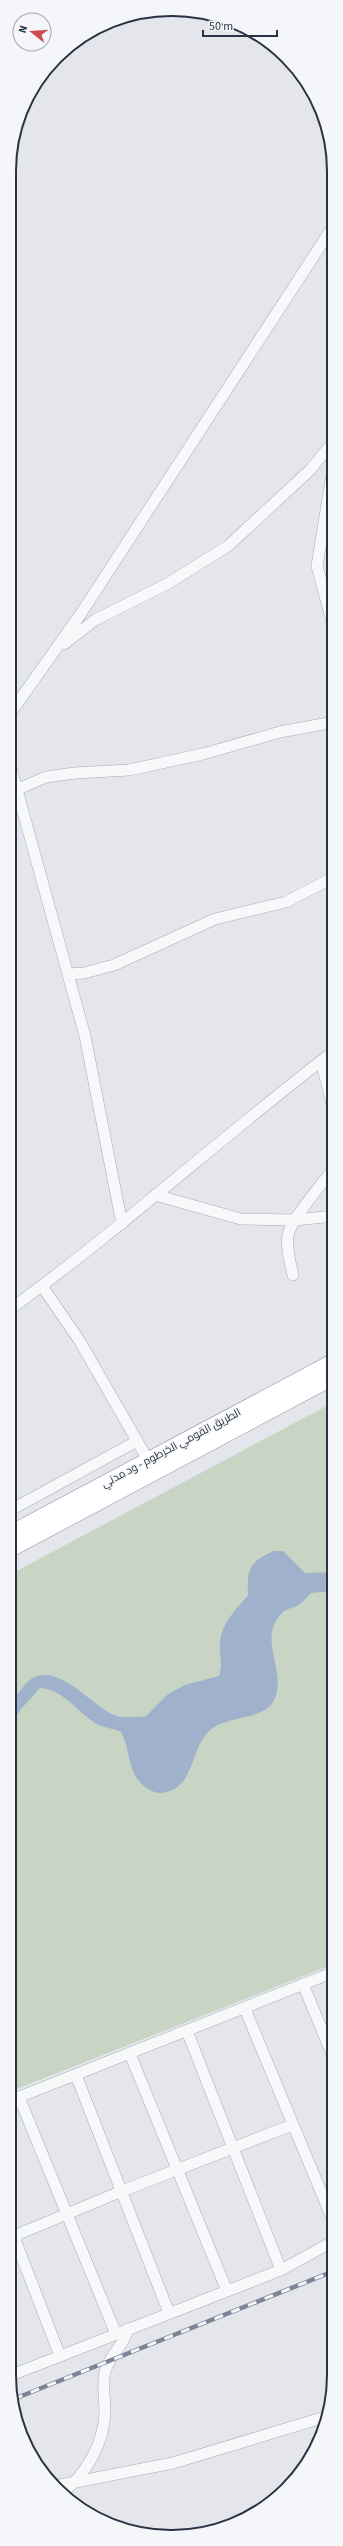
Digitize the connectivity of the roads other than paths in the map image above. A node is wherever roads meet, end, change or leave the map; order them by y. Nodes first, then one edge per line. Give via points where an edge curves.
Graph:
1 (327, 236) edge
2 (327, 449) edge
3 (327, 505) edge
4 (327, 603) edge
5 (55, 651) junction
6 (16, 705) edge
7 (327, 723) edge
8 (16, 791) edge
9 (16, 799) edge
10 (327, 881) edge
11 (69, 974) junction
12 (327, 1056) edge
13 (321, 1061) junction
14 (327, 1084) edge
15 (327, 1177) edge
16 (155, 1195) junction
17 (327, 1217) edge
18 (295, 1220) junction
19 (122, 1224) junction
20 (293, 1275) dead end
21 (42, 1286) junction
22 (16, 1305) edge
23 (327, 1370) edge
24 (327, 1370) edge
25 (137, 1442) junction
26 (148, 1460) junction
27 (16, 1507) edge
28 (16, 1531) edge
29 (16, 1544) edge
30 (327, 1975) edge
31 (303, 1984) junction
32 (245, 2009) junction
33 (187, 2031) junction
34 (327, 2042) edge
35 (130, 2054) junction
36 (76, 2075) junction
37 (16, 2098) edge
38 (16, 2103) edge
39 (292, 2125) junction
40 (234, 2147) junction
41 (179, 2170) junction
42 (122, 2190) junction
43 (327, 2206) edge
44 (67, 2215) junction
45 (16, 2235) edge
46 (327, 2245) edge
47 (16, 2249) edge
48 (281, 2270) junction
49 (227, 2291) junction
50 (169, 2313) junction
51 (128, 2329) junction
52 (116, 2334) junction
53 (60, 2356) junction
54 (16, 2373) edge
55 (321, 2418) edge
56 (76, 2483) junction
57 (63, 2485) edge
58 (68, 2490) edge

1 - 5 street
2 - 5 street via 285,496 228,546 174,581 96,620
3 - 4 street via 317,566
5 - 6 street
7 - 8 street via 280,732 203,754 129,770 61,774 34,781
9 - 11 street
10 - 11 street via 286,902 215,919 114,965
11 - 19 street via 85,1036
12 - 13 street
13 - 14 street
13 - 16 street
15 - 18 street
16 - 18 street via 241,1219
16 - 19 street
17 - 18 street
18 - 20 street via 288,1234 287,1244
19 - 21 street
21 - 22 street
21 - 25 street via 79,1340
23 - 26 highway, الطريق القومي الخرطوم - ود مدني
24 - 29 highway, الطريق القومي الخرطوم - ود مدني
25 - 26 street
25 - 27 street
26 - 28 highway, الطريق القومي الخرطوم - ود مدني
30 - 31 street
31 - 32 street
31 - 34 street
32 - 33 street
32 - 39 street
33 - 35 street
33 - 40 street
35 - 36 street
35 - 41 street
36 - 37 street
36 - 42 street
38 - 44 street
39 - 40 street
39 - 43 street
40 - 41 street
40 - 48 street
41 - 42 street
41 - 49 street
42 - 44 street
42 - 50 street
44 - 45 street
44 - 52 street
46 - 48 street
47 - 53 street
48 - 49 street
49 - 50 street
50 - 51 street
51 - 52 street
51 - 56 street via 126,2339 109,2361 105,2372 105,2413 98,2442 92,2458
52 - 53 street
53 - 54 street
55 - 56 street via 173,2463
56 - 57 street
56 - 58 street

